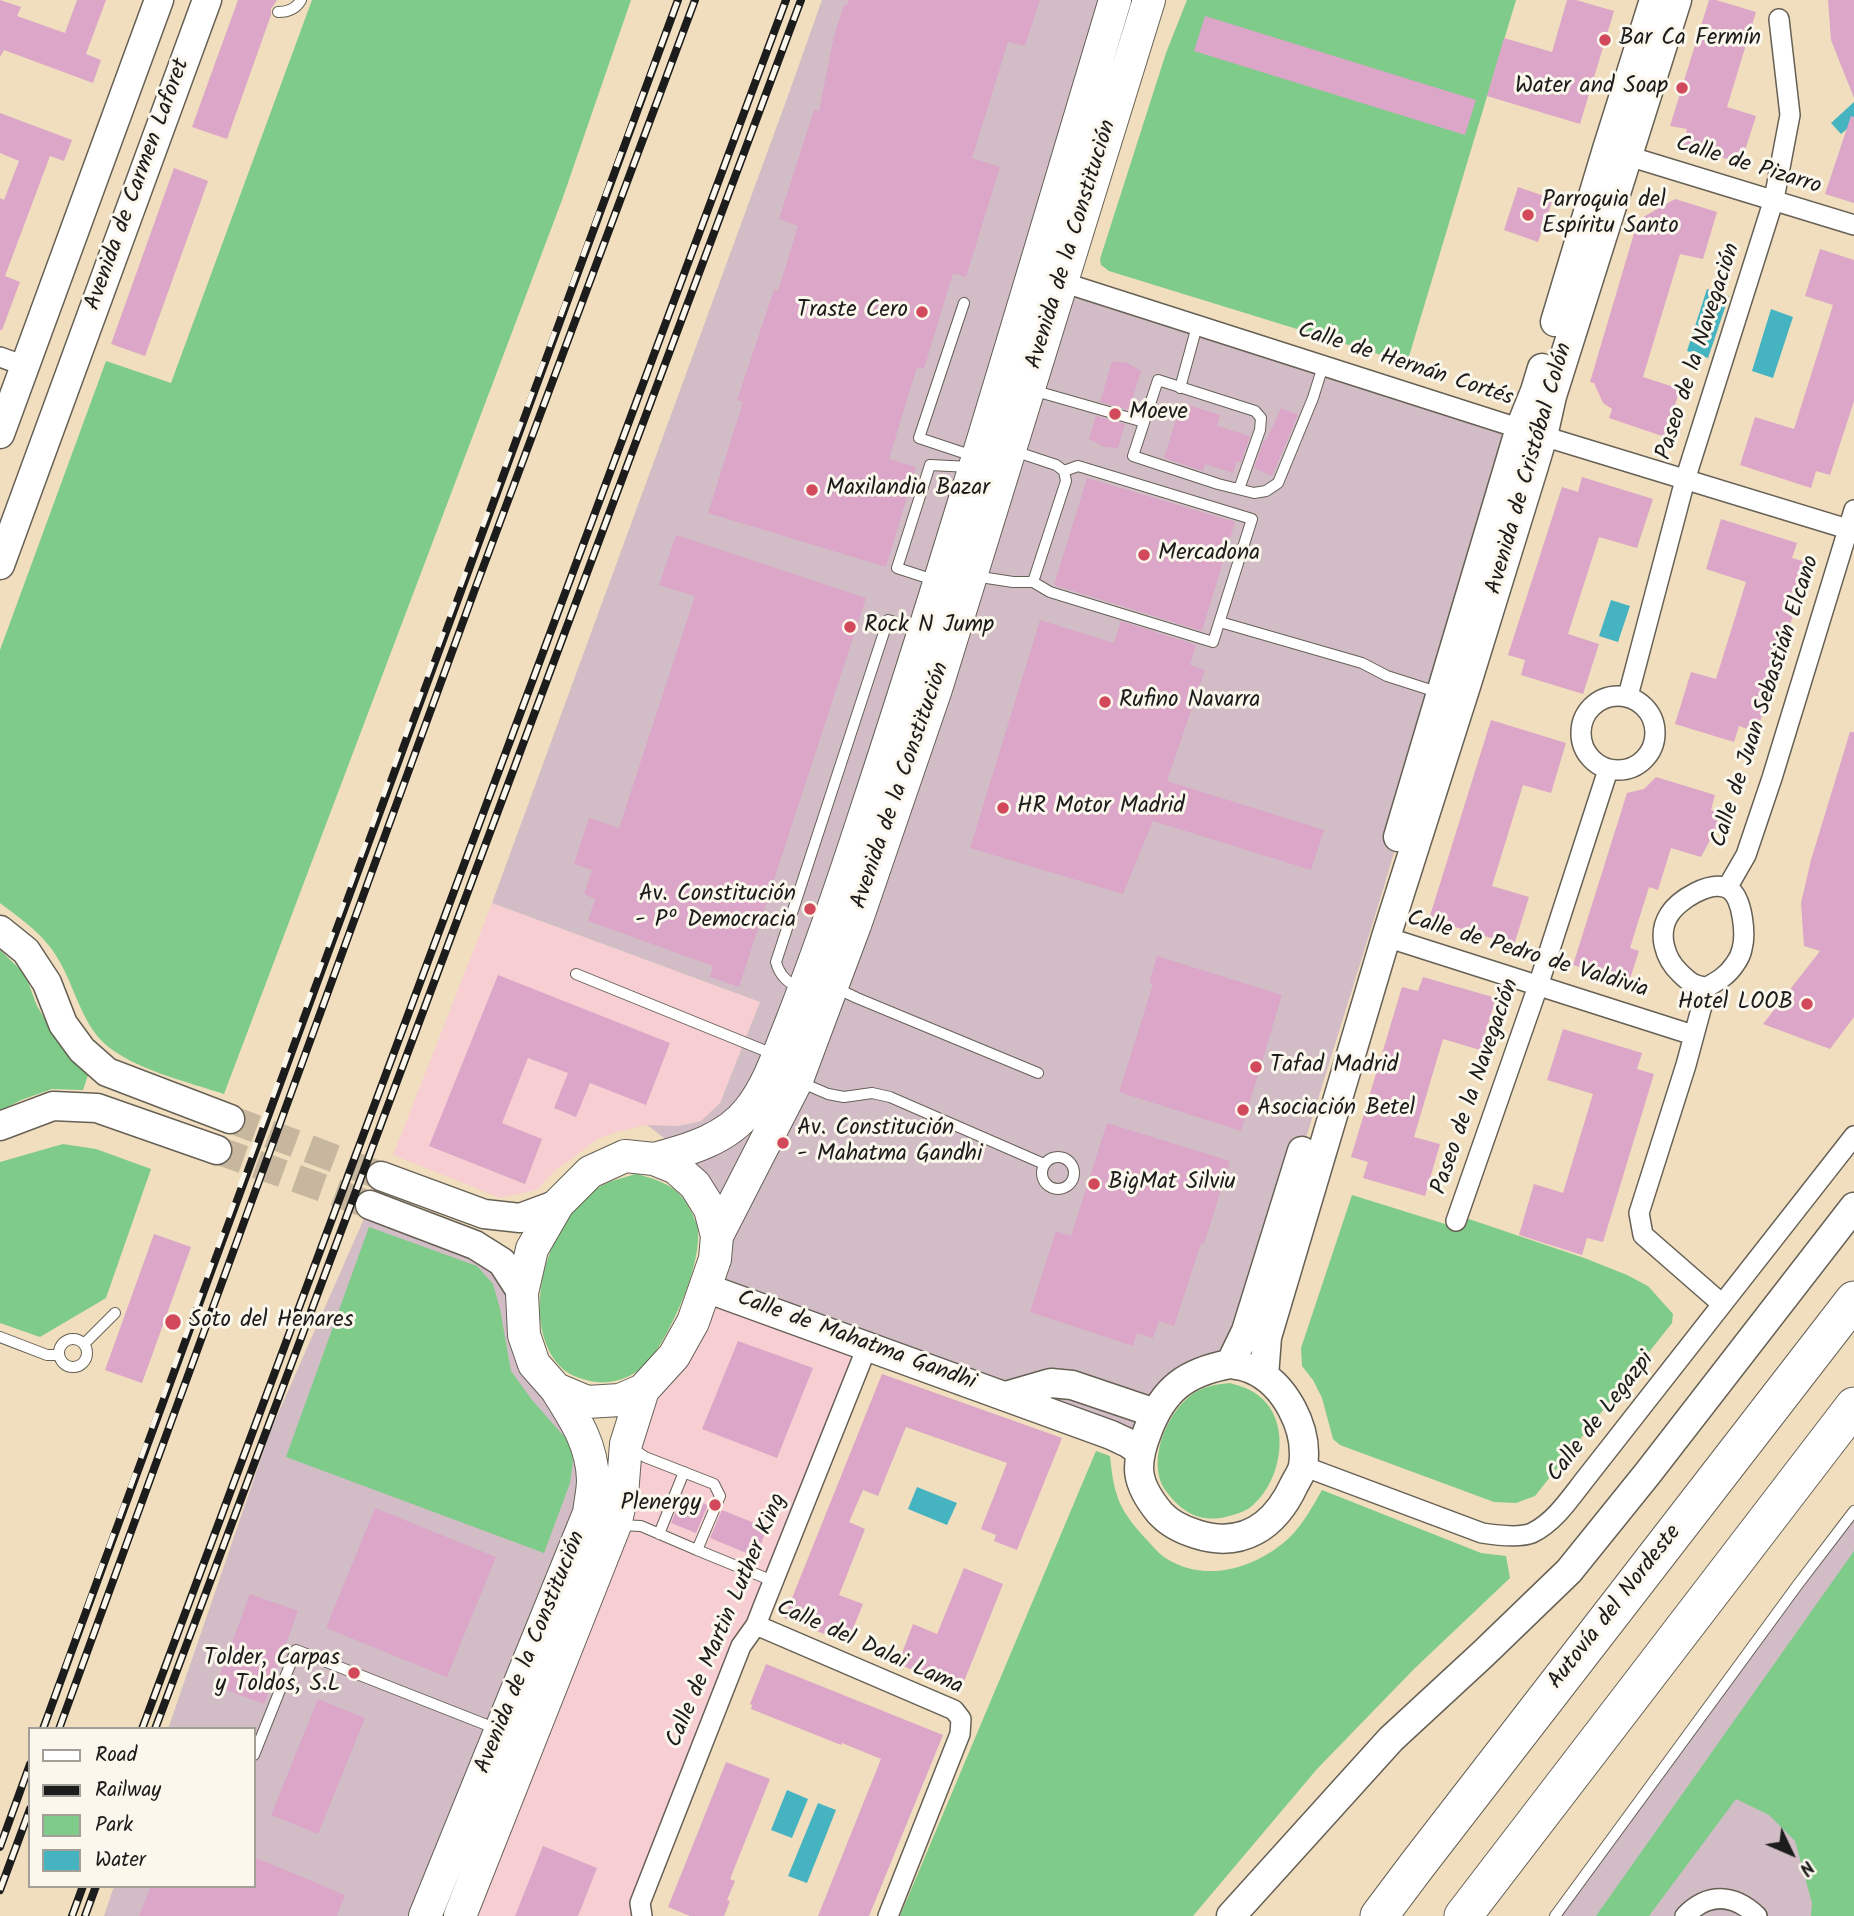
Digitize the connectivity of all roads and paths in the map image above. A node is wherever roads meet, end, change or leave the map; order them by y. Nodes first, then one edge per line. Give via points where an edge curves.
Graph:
1 (159, 0) edge
2 (207, 0) edge
3 (301, 0) edge
4 (1115, 0) edge
5 (1149, 0) edge
6 (1654, 0) edge
7 (1677, 0) edge
8 (278, 12) dead end
9 (1779, 19) dead end
10 (1628, 156) junction
11 (1774, 199) junction
12 (1854, 225) edge
13 (1062, 282) junction
14 (964, 303) dead end
15 (1197, 326) junction
16 (19, 364) edge
17 (1323, 366) junction
18 (66, 382) junction
19 (1180, 388) junction
20 (1028, 389) junction
21 (1144, 422) junction
22 (1531, 432) junction
23 (0, 434) edge
24 (1010, 450) junction
25 (975, 462) junction
26 (1064, 471) junction
27 (1685, 480) junction
28 (1239, 489) junction
29 (1854, 510) edge
30 (1851, 531) edge
31 (0, 565) edge
32 (970, 576) junction
33 (939, 582) junction
34 (1033, 582) junction
35 (1220, 622) junction
36 (1440, 693) junction
37 (1628, 696) junction
38 (1608, 770) junction
39 (1727, 888) junction
40 (0, 930) edge
41 (1377, 935) junction
42 (576, 974) dead end
43 (1538, 986) junction
44 (1707, 987) junction
45 (818, 989) junction
46 (1693, 1035) junction
47 (787, 1068) junction
48 (1038, 1073) dead end
49 (230, 1119) tunnel mouth
50 (0, 1126) edge
51 (1854, 1136) edge
52 (217, 1150) tunnel mouth
53 (654, 1159) junction
54 (1044, 1164) dead end
55 (381, 1176) tunnel mouth
56 (558, 1204) junction
57 (369, 1205) tunnel mouth
58 (1854, 1207) edge
59 (1456, 1221) dead end
60 (717, 1236) junction
61 (706, 1288) junction
62 (522, 1293) junction
63 (1854, 1300) edge
64 (1722, 1304) junction
65 (115, 1312) dead end
66 (0, 1337) edge
67 (84, 1343) junction
68 (867, 1347) junction
69 (59, 1355) junction
70 (1230, 1364) junction
71 (1264, 1376) junction
72 (556, 1389) junction
73 (643, 1390) junction
74 (1006, 1396) junction
75 (1854, 1406) edge
76 (1154, 1413) junction
77 (626, 1444) junction
78 (1139, 1451) junction
79 (1303, 1466) junction
80 (684, 1472) junction
81 (1854, 1511) edge
82 (615, 1525) junction
83 (659, 1534) junction
84 (697, 1550) junction
85 (773, 1581) junction
86 (755, 1625) junction
87 (500, 1731) junction
88 (256, 1750) edge
89 (1345, 1791) junction
90 (425, 1916) edge
91 (460, 1916) edge
92 (642, 1916) edge
93 (888, 1916) edge
94 (1231, 1916) edge
95 (1245, 1916) edge
96 (1379, 1916) edge
97 (1463, 1916) edge
98 (1555, 1916) edge
99 (1685, 1916) edge
100 (1758, 1916) edge

1 - 16 street, Avenida de Carmen Laforet
2 - 18 street, Avenida de Carmen Laforet
3 - 8 lane via 292,9
4 - 25 main road, Avenida de la Constitución
5 - 13 main road, Avenida de la Constitución
6 - 22 street, Avenida de Cristóbal Colón via 1535,391
7 - 10 street, Avenida de Cristóbal Colón
9 - 11 street, Paseo de la Navegación via 1790,115
10 - 11 street, Calle de Pizarro
10 - 22 street, Avenida de Cristóbal Colón via 1552,396
11 - 12 street, Calle de Pizarro
11 - 27 street, Paseo de la Navegación
13 - 15 street, Calle de Hernán Cortés
13 - 20 main road, Avenida de la Constitución
14 - 25 lane via 919,438
15 - 17 street, Calle de Hernán Cortés
15 - 19 lane
16 - 18 street via 30,389 38,394
16 - 18 street via 42,352 55,354 63,359
16 - 23 street, Avenida de Carmen Laforet
17 - 22 street, Calle de Hernán Cortés
17 - 28 lane via 1278,483 1254,493
18 - 31 street, Avenida de Carmen Laforet
19 - 21 lane via 1158,380
19 - 28 lane via 1255,411 1261,418
20 - 21 lane
20 - 24 main road, Avenida de la Constitución
21 - 28 lane via 1133,456
22 - 27 street, Calle de Hernán Cortés
22 - 36 street, Avenida de Cristóbal Colón
22 - 41 street, Avenida de Cristóbal Colón via 1467,683
24 - 26 lane
24 - 32 main road, Avenida de la Constitución
25 - 33 main road, Avenida de la Constitución
25 - 33 lane via 930,465 897,568
26 - 34 lane via 1066,481
26 - 35 lane via 1078,466 1167,497 1252,519
27 - 30 street, Calle de Hernán Cortés
27 - 37 street, Paseo de la Navegación
29 - 30 street, Calle de Juan Sebastián Elcano
30 - 39 street, Calle de Juan Sebastián Elcano via 1746,855
32 - 34 lane
32 - 45 main road, Avenida de la Constitución via 936,690
33 - 45 main road, Avenida de la Constitución via 831,916
34 - 35 lane via 1049,592 1213,642
35 - 36 lane via 1362,663
36 - 41 street, Avenida de Cristóbal Colón
37 - 38 street via 1608,697 1591,706 1581,723 1581,743 1591,759
37 - 38 street via 1645,706 1656,725 1655,743 1643,762 1624,771
38 - 43 street, Paseo de la Navegación
39 - 44 street via 1741,908 1742,950 1722,979
39 - 44 street via 1713,886 1682,901 1668,915 1663,932 1670,964 1694,986
40 - 49 street via 26,951 47,983 63,1024 82,1050 107,1072
41 - 43 street, Calle de Pedro de Valdivia
41 - 70 street, Avenida de Cristóbal Colón via 1246,1331
41 - 71 street, Avenida de Cristóbal Colón via 1267,1337
42 - 47 lane
43 - 46 street, Calle de Pedro de Valdivia
43 - 59 street, Paseo de la Navegación
44 - 46 street
45 - 47 main road, Avenida de la Constitución
45 - 48 lane via 858,999
46 - 64 street via 1639,1213 1643,1235
47 - 53 main road, Avenida de la Constitución via 765,1083 748,1111 729,1129 682,1152
47 - 54 lane via 828,1094 890,1097
47 - 60 main road, Avenida de la Constitución
50 - 52 street via 53,1105 97,1108
51 - 64 street, Calle de Legazpi
53 - 56 main road via 625,1156 590,1172
53 - 60 main road via 676,1168 695,1185 710,1209
55 - 56 street via 484,1213 520,1218
56 - 62 main road via 532,1249
57 - 62 street via 475,1245 502,1262
58 - 89 street via 1569,1571 1391,1739
60 - 61 main road
61 - 68 street, Calle de Mahatma Gandhi
61 - 73 main road via 674,1356
62 - 72 main road via 524,1335 534,1364
63 - 96 highway, Autovía del Nordeste
64 - 79 street, Calle de Legazpi via 1557,1514 1530,1534 1482,1533
65 - 67 lane
66 - 69 lane via 47,1355
67 - 69 lane via 67,1340
67 - 69 lane via 88,1356 79,1366 66,1366
68 - 74 street, Calle de Mahatma Gandhi
68 - 85 street, Calle de Martin Luther King
70 - 71 street
70 - 76 street via 1188,1378 1168,1392
71 - 79 street via 1294,1412 1302,1437
72 - 73 main road via 587,1402 620,1400
72 - 87 main road, Avenida de la Constitución via 590,1452 589,1513
73 - 77 main road, Avenida de la Constitución
74 - 76 street, Calle de Mahatma Gandhi via 1051,1384 1072,1385
74 - 78 street, Calle de Mahatma Gandhi via 1111,1435
75 - 97 highway
76 - 78 street
77 - 80 lane
77 - 82 main road, Avenida de la Constitución
78 - 79 street via 1142,1486 1150,1502 1166,1520 1212,1540 1244,1537 1264,1525 1286,1502
80 - 83 lane
80 - 84 lane via 714,1484 720,1496
81 - 98 lane
82 - 83 lane via 641,1526
82 - 91 main road, Avenida de la Constitución
83 - 84 lane
84 - 85 lane
85 - 86 street, Calle de Martin Luther King
86 - 92 street, Calle de Martin Luther King via 741,1646 640,1903
86 - 93 street, Calle del Dalai Lama via 954,1710 961,1719 960,1734
87 - 88 lane via 296,1650
87 - 90 main road, Avenida de la Constitución
89 - 94 street
89 - 95 street
99 - 100 street via 1712,1899 1729,1899

